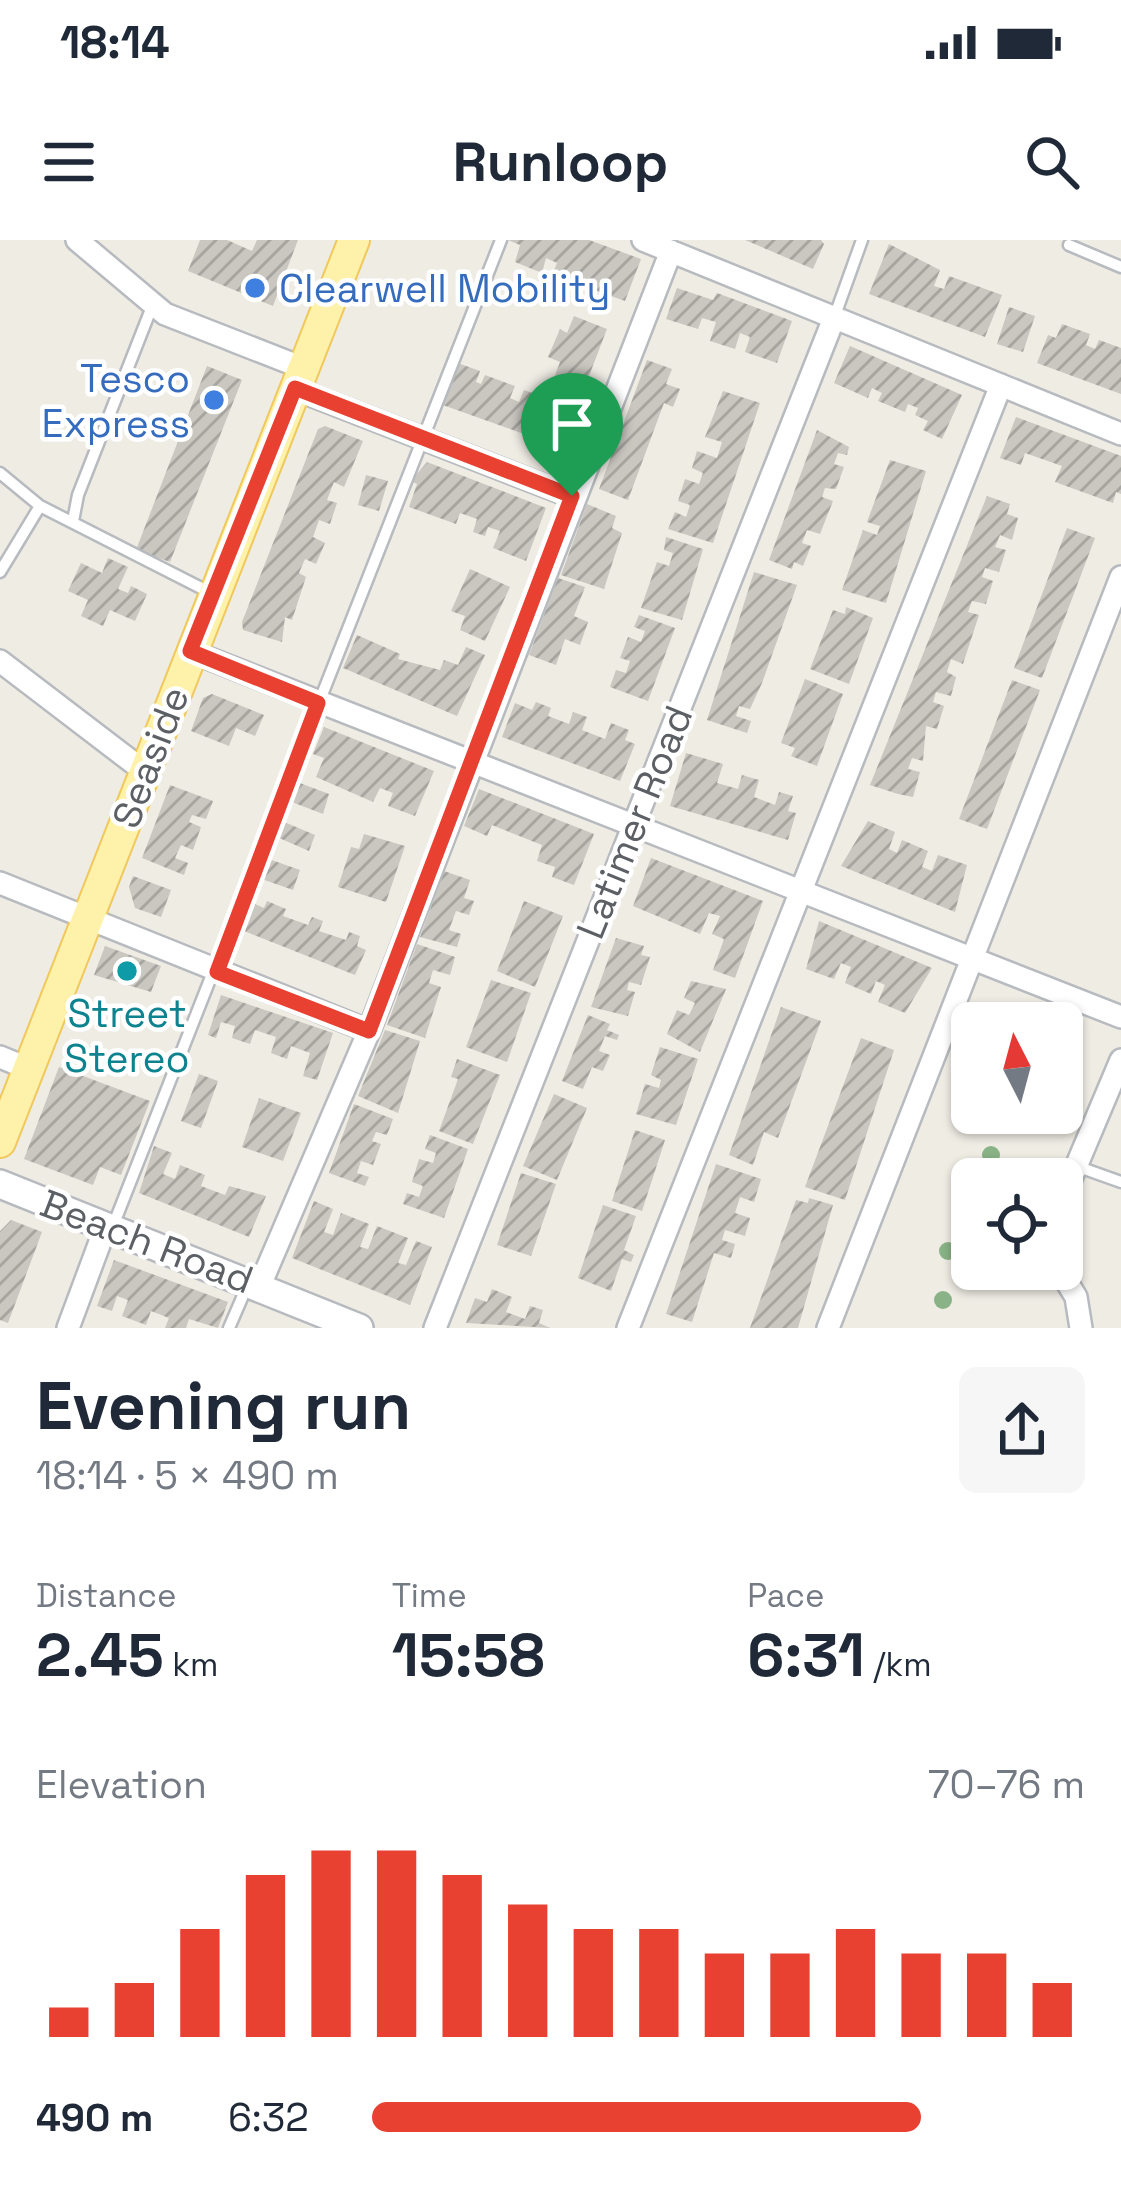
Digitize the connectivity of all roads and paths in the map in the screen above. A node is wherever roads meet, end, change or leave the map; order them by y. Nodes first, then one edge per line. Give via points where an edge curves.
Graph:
1 (76, 240) edge
2 (355, 240) edge
3 (501, 240) edge
4 (643, 240) edge
5 (862, 240) edge
6 (1069, 245) dead end
7 (670, 251) junction
8 (1121, 267) edge
9 (153, 304) junction
10 (834, 318) junction
11 (299, 378) junction
12 (1000, 385) junction
13 (1121, 434) edge
14 (421, 438) junction
15 (0, 473) edge
16 (572, 496) junction
17 (40, 506) junction
18 (73, 521) junction
19 (0, 572) edge
20 (1121, 577) edge
21 (214, 595) junction
22 (190, 651) junction
23 (0, 661) edge
24 (318, 703) junction
25 (469, 763) junction
26 (144, 771) junction
27 (632, 826) junction
28 (0, 884) edge
29 (801, 891) junction
30 (87, 922) junction
31 (970, 959) junction
32 (217, 972) junction
33 (1121, 1017) edge
34 (369, 1031) junction
35 (1121, 1060) edge
36 (14, 1063) edge
37 (0, 1142) edge
38 (1079, 1158) edge
39 (1083, 1168) edge
40 (1121, 1182) edge
41 (0, 1184) edge
42 (109, 1228) junction
43 (255, 1283) junction
44 (1072, 1290) edge
45 (68, 1328) edge
46 (229, 1328) edge
47 (359, 1328) edge
48 (436, 1328) edge
49 (628, 1328) edge
50 (828, 1328) edge
51 (1081, 1328) edge

1 - 9 street
2 - 11 main road, Seaside
3 - 14 lane
4 - 7 street
5 - 10 lane
6 - 8 lane
7 - 10 street
7 - 16 street
9 - 11 street
9 - 18 lane
10 - 12 street
10 - 27 street, Latimer Road
11 - 14 street
11 - 21 main road, Seaside
12 - 13 street
12 - 29 street
14 - 16 street
14 - 24 lane
15 - 17 lane
16 - 25 street
17 - 18 lane
17 - 19 lane
18 - 21 lane
20 - 31 street
21 - 22 main road, Seaside
22 - 24 street
22 - 26 main road, Seaside
23 - 26 street
24 - 25 street
24 - 32 lane
25 - 27 street
25 - 34 street
26 - 30 main road, Seaside
27 - 29 street
27 - 48 street, Latimer Road
28 - 30 street
29 - 31 street
29 - 49 street
30 - 32 street
30 - 36 main road, Seaside
31 - 33 street
31 - 50 street
32 - 34 street
32 - 42 lane
34 - 43 street
35 - 38 street
36 - 37 main road, Seaside
39 - 40 lane
41 - 42 main road, Beach Road
42 - 43 main road, Beach Road
42 - 45 street
43 - 46 lane
43 - 47 main road, Beach Road
44 - 51 street

